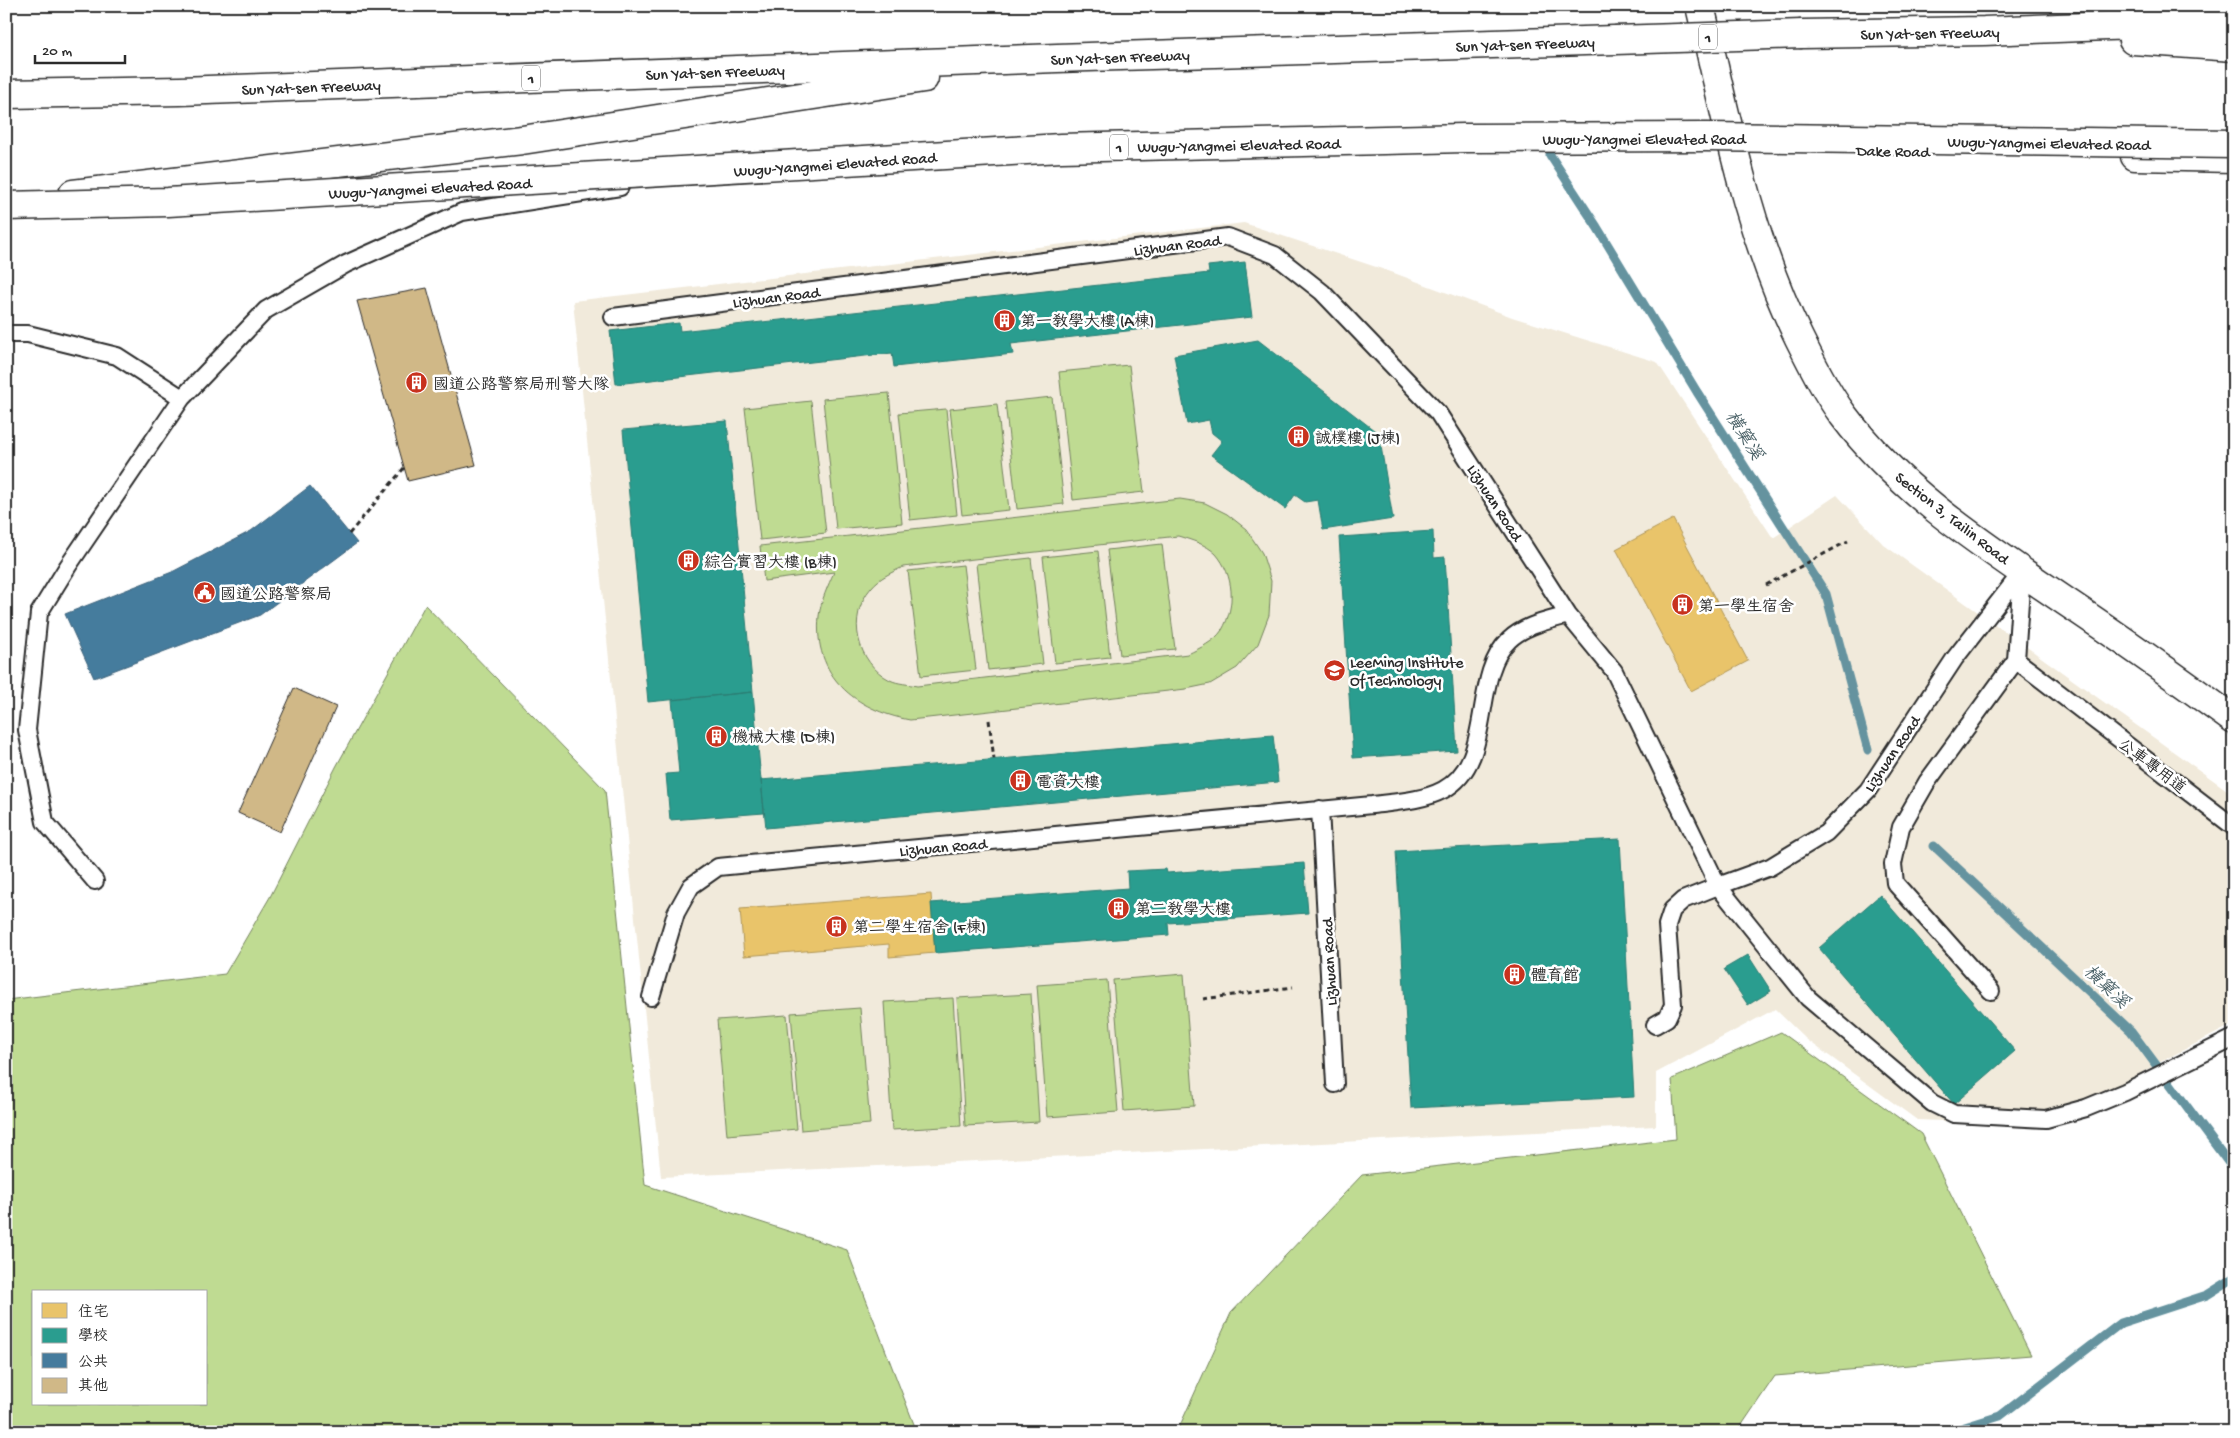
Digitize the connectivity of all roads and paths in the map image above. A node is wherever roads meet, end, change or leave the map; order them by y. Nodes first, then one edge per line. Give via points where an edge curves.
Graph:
1 (1700, 6) edge
2 (2234, 21) edge
3 (1984, 31) junction
4 (2234, 46) edge
5 (1057, 58) junction
6 (6, 94) edge
7 (2234, 144) edge
8 (1733, 146) junction
9 (2234, 158) edge
10 (6, 204) edge
11 (613, 317) dead end
12 (6, 334) edge
13 (182, 398) junction
14 (404, 468) dead end
15 (349, 534) dead end
16 (1848, 541) dead end
17 (2022, 572) junction
18 (1766, 586) dead end
19 (1568, 615) junction
20 (2016, 660) junction
21 (989, 720) dead end
22 (2234, 720) edge
23 (994, 759) dead end
24 (1320, 810) junction
25 (2234, 827) edge
26 (95, 881) dead end
27 (1718, 886) junction
28 (1294, 987) dead end
29 (1991, 991) dead end
30 (651, 998) dead end
31 (1203, 999) dead end
32 (1655, 1025) dead end
33 (2234, 1038) edge
34 (1335, 1084) dead end

1 - 8 main road, Section 3, Tailin Road
2 - 3 main road, Sun Yat-sen Freeway / 1
3 - 4 main road
3 - 5 main road, Sun Yat-sen Freeway / 1, bridge
5 - 6 main road, Sun Yat-sen Freeway / 1 via 180,91
5 - 10 main road via 522,140
7 - 10 main road, Wugu-Yangmei Elevated Road / 1, bridge via 1686,137 1464,138 1061,148 178,201
8 - 9 main road, Dake Road
8 - 13 lane via 1466,146 1048,156 653,182 585,192 462,212 346,264 266,310
8 - 17 main road, Section 3, Tailin Road via 1765,259 1811,362 1843,414 1909,487
11 - 19 lane, Lizhuan Road via 1228,237 1276,255 1322,292 1438,413
12 - 13 lane via 28,334 116,356
13 - 26 lane via 38,614 27,730 45,822
14 - 15 path
16 - 18 path
17 - 20 lane
17 - 22 main road, Section 3, Tailin Road via 2156,662
17 - 27 lane, Lizhuan Road via 1955,658 1868,790 1826,833 1770,868
19 - 24 lane, Lizhuan Road via 1530,626 1508,641 1492,666 1475,748 1457,780 1443,790 1413,800
19 - 27 lane, Lizhuan Road via 1614,671
20 - 25 lane, 公車專用道
20 - 29 lane via 1927,782 1901,827 1894,864 1895,883
21 - 23 path
24 - 30 lane, Lizhuan Road via 718,867 691,886 676,913
24 - 34 lane, Lizhuan Road
27 - 32 lane, Lizhuan Road via 1683,900 1672,910 1667,925 1673,1005 1667,1018
27 - 33 lane, Lizhuan Road via 1808,998 1932,1103 1954,1114 2046,1119 2086,1108 2125,1092
28 - 31 path

